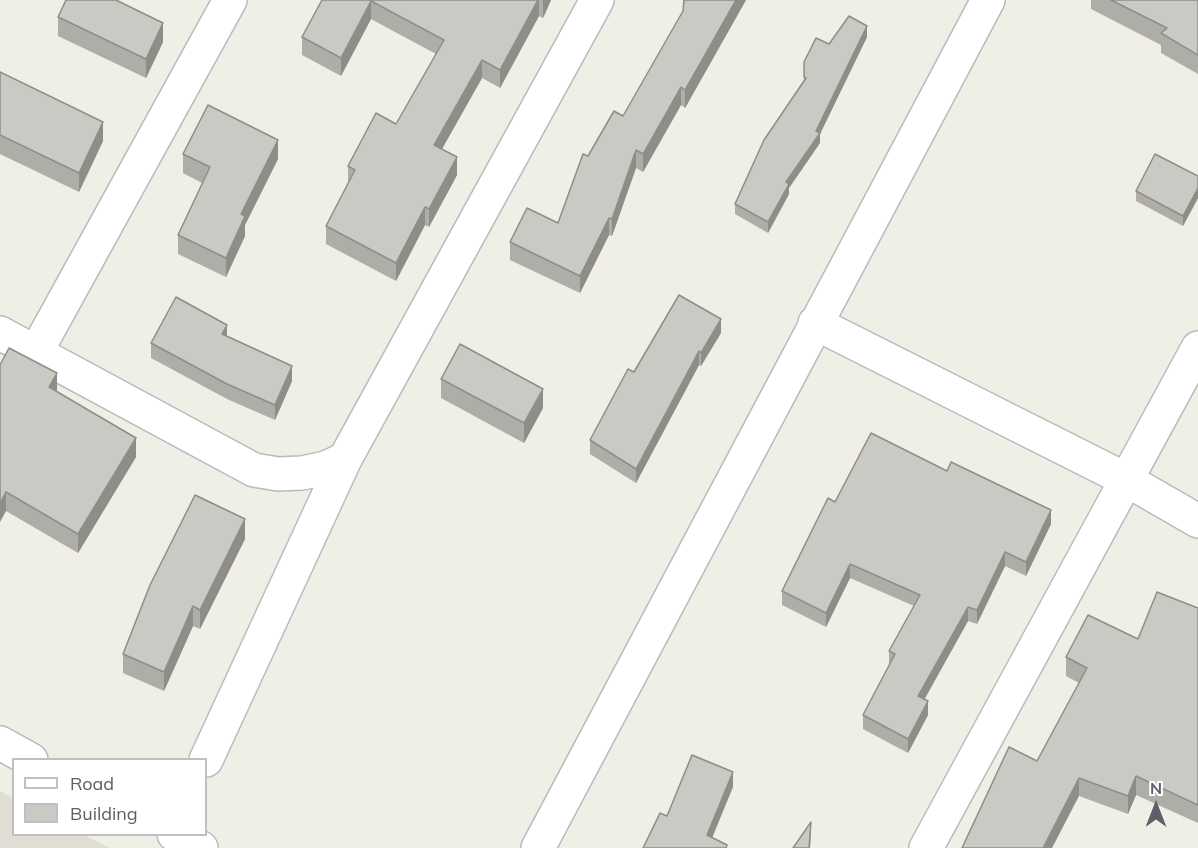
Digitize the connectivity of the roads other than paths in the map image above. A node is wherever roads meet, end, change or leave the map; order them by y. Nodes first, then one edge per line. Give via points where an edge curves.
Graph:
1 (230, 0) edge
2 (597, 0) edge
3 (988, 0) edge
4 (815, 323) junction
5 (0, 333) edge
6 (1198, 348) edge
7 (36, 352) junction
8 (345, 459) junction
9 (1125, 479) junction
10 (1198, 521) edge
11 (0, 743) edge
12 (29, 758) edge
13 (207, 758) edge
14 (178, 836) edge
15 (201, 848) edge
16 (538, 848) edge
17 (926, 848) edge

1 - 7 street
2 - 8 street
3 - 4 street
4 - 9 street
4 - 16 street
5 - 7 street
6 - 9 street
7 - 8 street via 254,470 302,473
8 - 13 street
9 - 10 street
9 - 17 street
11 - 12 street
14 - 15 street

